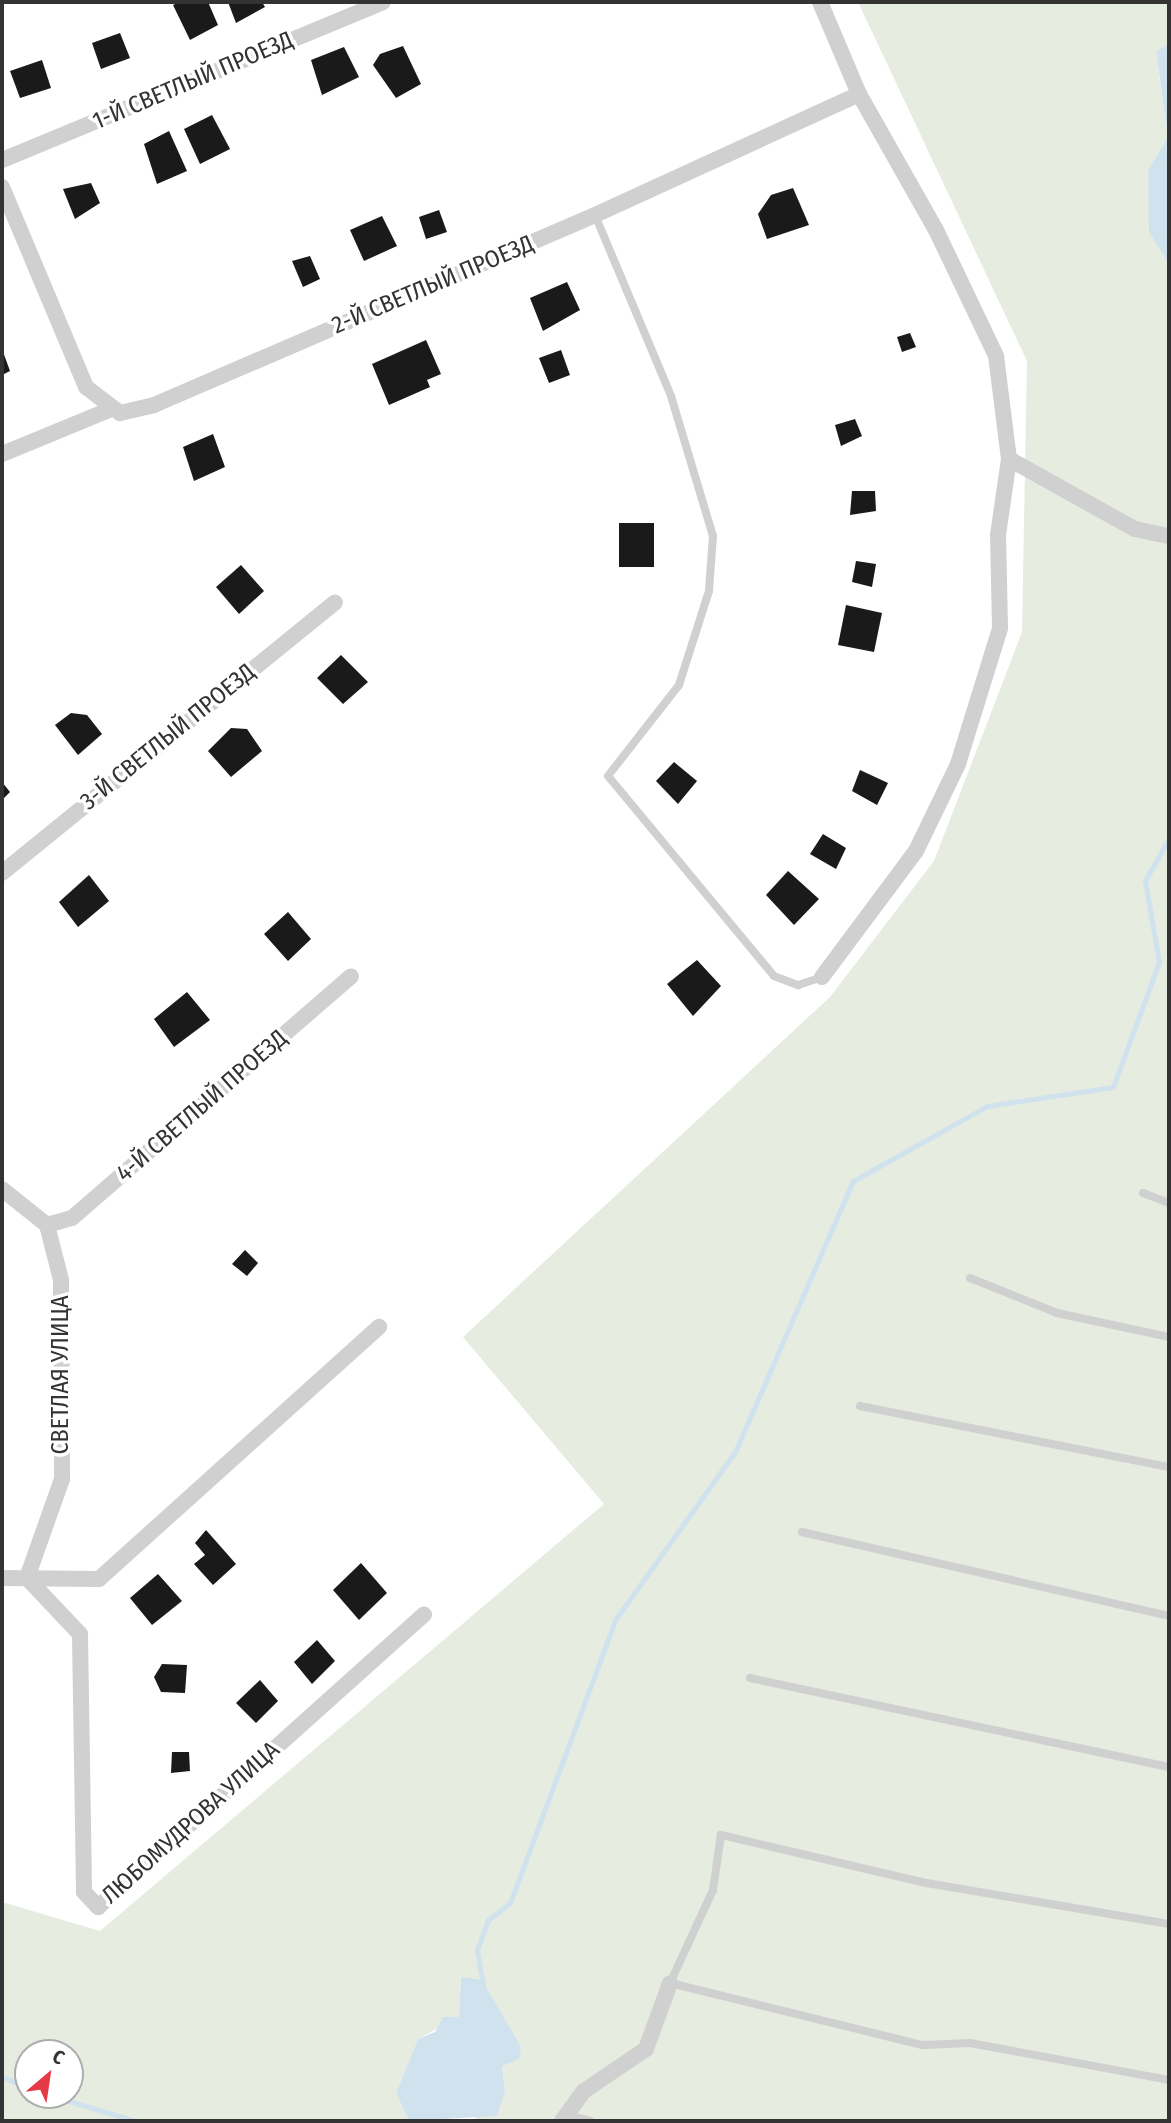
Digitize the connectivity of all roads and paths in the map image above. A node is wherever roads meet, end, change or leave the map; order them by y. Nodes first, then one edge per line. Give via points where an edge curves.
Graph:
1 (383, 2) edge
2 (820, 2) edge
3 (859, 94) junction
4 (2, 160) edge
5 (2, 187) edge
6 (595, 215) junction
7 (109, 410) junction
8 (2, 454) edge
9 (1009, 459) junction
10 (1169, 536) edge
11 (335, 602) dead end
12 (2, 873) edge
13 (351, 976) dead end
14 (822, 977) joint
15 (2, 1189) edge
16 (1143, 1193) dead end
17 (1169, 1203) edge
18 (47, 1225) junction
19 (970, 1278) dead end
20 (379, 1327) dead end
21 (1169, 1337) edge
22 (860, 1406) dead end
23 (1169, 1467) edge
24 (802, 1532) dead end
25 (2, 1578) edge
26 (27, 1578) junction
27 (424, 1614) dead end
28 (1169, 1616) edge
29 (750, 1678) dead end
30 (1169, 1767) edge
31 (1169, 1923) edge
32 (670, 1983) junction
33 (1169, 2080) edge
34 (565, 2118) edge
35 (590, 2121) edge

1 - 4 street, 1-Й СВЕТЛЫЙ ПРОЕЗД
2 - 3 street
3 - 6 street, 2-Й СВЕТЛЫЙ ПРОЕЗД
3 - 9 street via 936,230 996,356
5 - 7 street via 74,363 86,387
6 - 7 street, 2-Й СВЕТЛЫЙ ПРОЕЗД via 154,405
6 - 14 lane via 671,396 713,536 709,592 679,685 608,776 774,976 798,985
7 - 8 street, 2-Й СВЕТЛЫЙ ПРОЕЗД
9 - 10 street via 1135,529
9 - 14 street via 998,535 1000,628 958,764 916,851
11 - 12 street, 3-Й СВЕТЛЫЙ ПРОЕЗД
13 - 18 street, 4-Й СВЕТЛЫЙ ПРОЕЗД via 72,1218
15 - 18 street
16 - 17 lane
18 - 26 street, СВЕТЛАЯ УЛИЦА via 61,1280 62,1479
19 - 21 lane via 1057,1312
20 - 26 street via 99,1579
22 - 23 lane
24 - 28 lane
25 - 26 street
26 - 27 street, ЛЮБОМУДРОВА УЛИЦА via 80,1634 84,1892 98,1907
29 - 30 lane
31 - 32 lane via 926,1883 721,1835 713,1890
32 - 33 lane via 923,2045 970,2043
32 - 34 street via 646,2049 584,2091
34 - 35 lane

